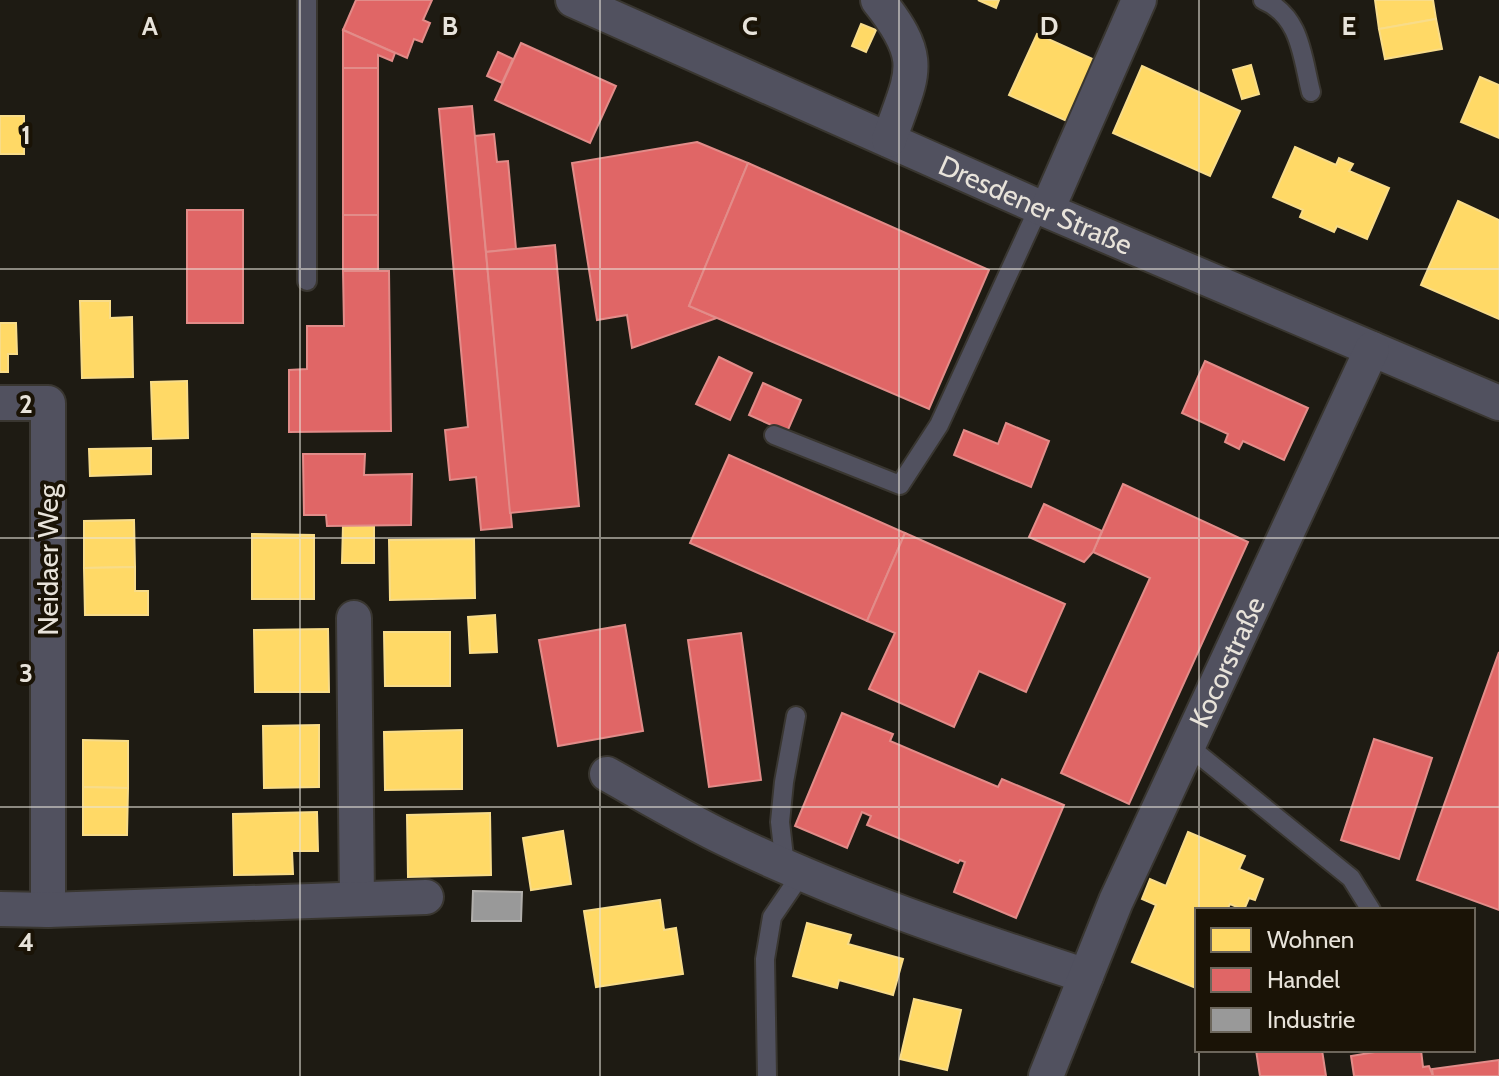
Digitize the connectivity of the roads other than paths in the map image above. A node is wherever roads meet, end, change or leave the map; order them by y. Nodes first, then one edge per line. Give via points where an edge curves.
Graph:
1 (307, 0) edge
2 (573, 0) edge
3 (878, 0) edge
4 (1139, 0) edge
5 (1263, 0) edge
6 (1311, 92) dead end
7 (889, 140) junction
8 (1043, 209) junction
9 (307, 281) dead end
10 (1372, 349) junction
11 (0, 403) edge
12 (1499, 403) edge
13 (774, 435) dead end
14 (354, 618) dead end
15 (796, 716) dead end
16 (1187, 745) junction
17 (607, 774) dead end
18 (794, 869) junction
19 (426, 897) dead end
20 (357, 899) junction
21 (1370, 908) edge
22 (0, 909) edge
23 (48, 910) junction
24 (1086, 976) junction
25 (767, 1076) edge
26 (1046, 1076) edge

1 - 9 lane
2 - 7 street, Dresdener Straße
3 - 7 street via 911,56 912,75
4 - 8 street
5 - 6 lane via 1281,9 1294,27
7 - 8 street, Dresdener Straße
8 - 10 street, Dresdener Straße
8 - 13 lane via 939,425 900,485
10 - 12 street, Dresdener Straße
10 - 16 street, Kocorstraße
11 - 23 street, Neidaer Weg via 48,403
14 - 20 street
15 - 18 lane via 780,822
16 - 21 lane via 1351,878
16 - 24 street, Kocorstraße
17 - 18 street
18 - 24 street
18 - 25 lane via 772,917 765,959
19 - 20 street
20 - 23 street
22 - 23 street
24 - 26 street, Kocorstraße

